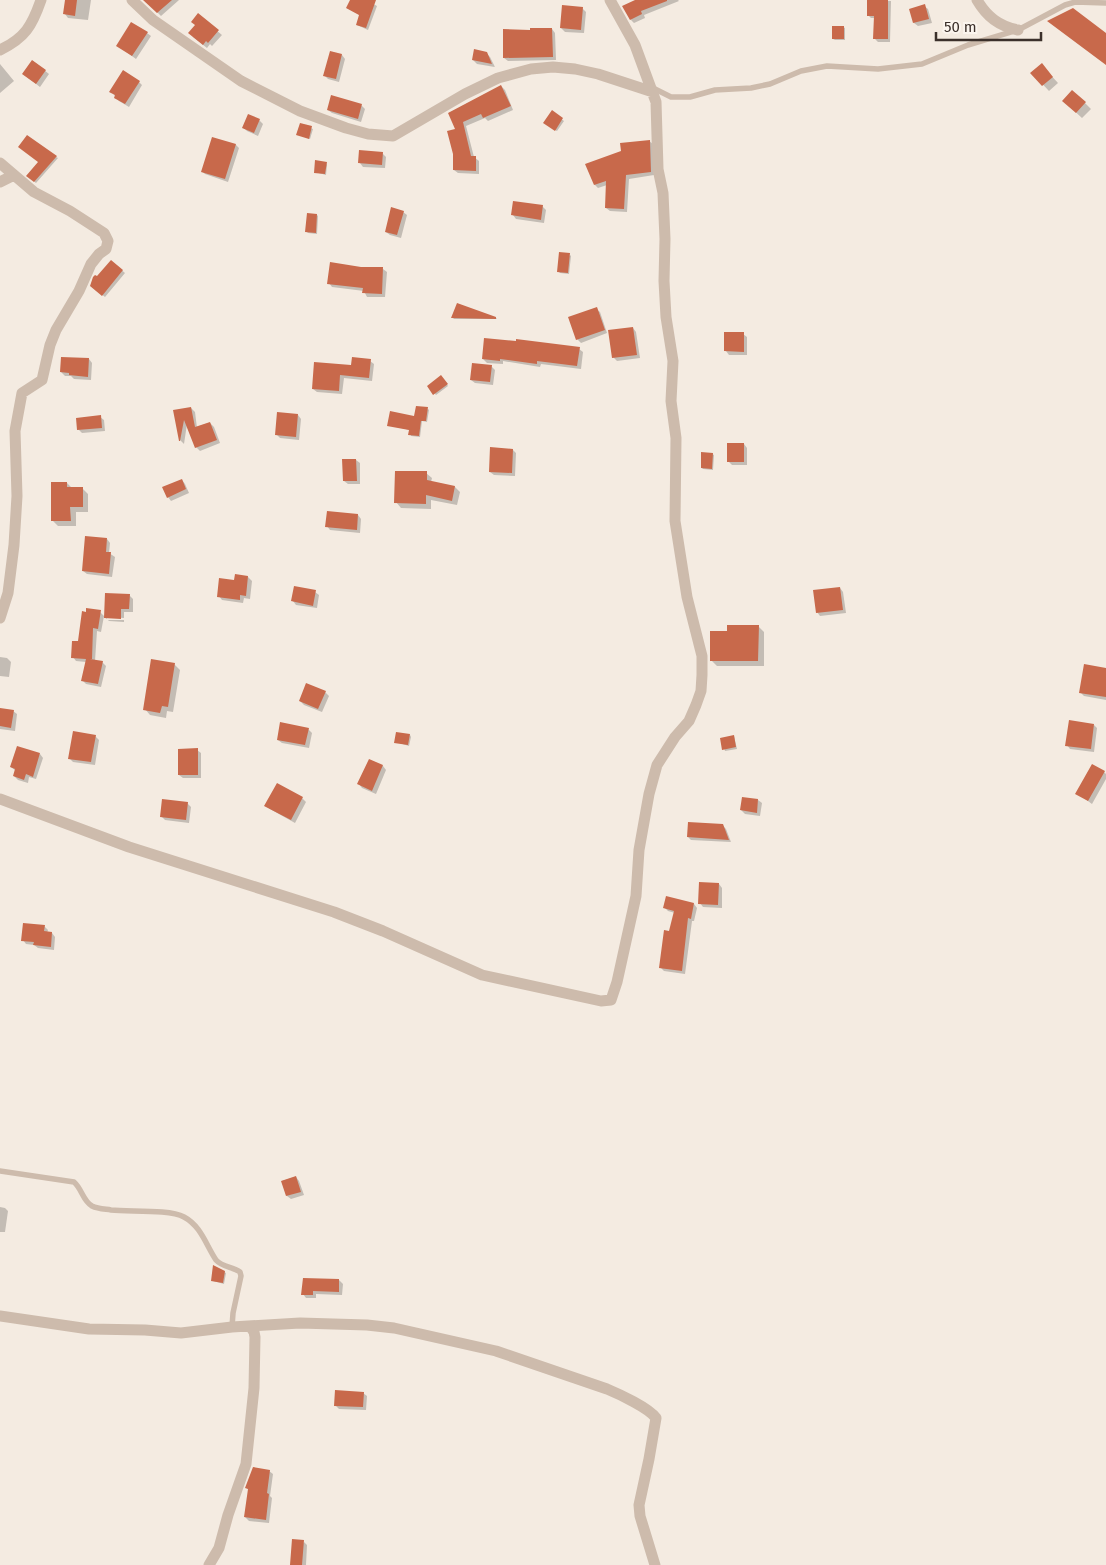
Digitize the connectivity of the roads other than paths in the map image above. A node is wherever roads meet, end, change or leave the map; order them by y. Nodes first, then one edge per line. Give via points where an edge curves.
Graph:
1 (41, 0) edge
2 (132, 0) edge
3 (610, 0) edge
4 (977, 0) edge
5 (1105, 2) edge
6 (1018, 30) junction
7 (0, 50) edge
8 (652, 89) junction
9 (0, 163) edge
10 (14, 175) junction
11 (0, 182) edge
12 (0, 618) edge
13 (0, 799) edge
14 (0, 1171) edge
15 (0, 1316) edge
16 (250, 1326) junction
17 (232, 1327) junction
18 (209, 1565) edge
19 (655, 1565) edge

1 - 7 street via 27,30 16,42
2 - 8 street via 153,20 241,81 300,111 368,134 393,136 465,94 498,78 531,68 575,69
3 - 8 street via 635,45
4 - 6 street via 994,21
5 - 6 lane via 1065,5
6 - 8 lane via 968,45 929,62 908,66 828,66 802,71 770,84 715,90 690,97 671,97
8 - 13 street via 656,102 658,169 663,193 666,317 674,360 671,401 676,438 675,521 687,597 702,656 702,674 701,691 688,721 657,764 639,850 636,896 611,1000 601,1001 482,975 383,930 334,912 129,847
9 - 10 street
10 - 11 street
10 - 12 street via 34,192 104,233 108,241 106,248 91,264 56,330 42,380 22,393 20,399 15,431 17,496 14,545 8,593
14 - 17 lane via 74,1182 94,1207 186,1218 194,1224 220,1263 240,1272
15 - 17 street via 89,1329 181,1333
16 - 17 street
16 - 18 street via 254,1332 255,1364 249,1447 219,1548
16 - 19 street via 322,1323 394,1328 496,1351 623,1395 650,1412 656,1420 638,1505

